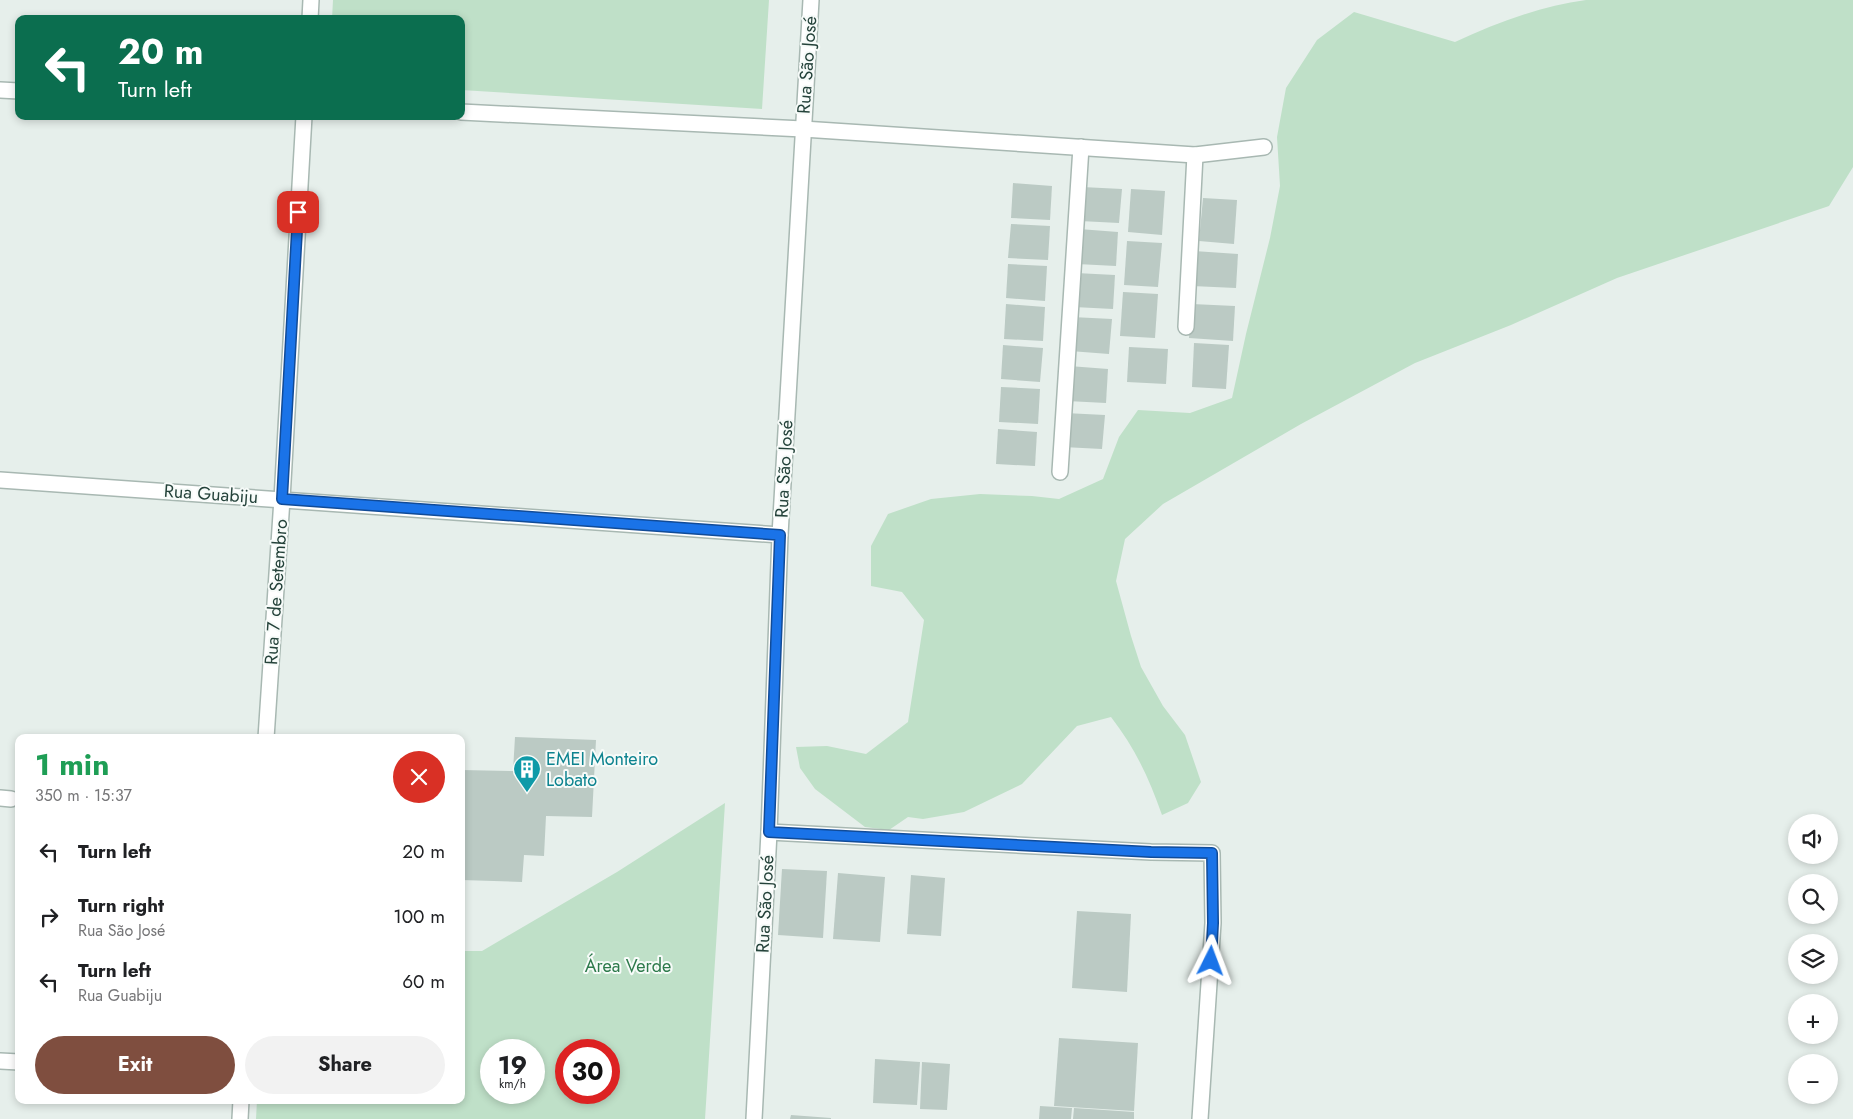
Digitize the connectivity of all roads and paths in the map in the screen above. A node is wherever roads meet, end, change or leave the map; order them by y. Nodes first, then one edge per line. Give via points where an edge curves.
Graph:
1 (311, 0) edge
2 (811, 0) edge
3 (310, 15) edge
4 (0, 90) edge
5 (15, 91) edge
6 (465, 112) edge
7 (304, 120) edge
8 (803, 129) junction
9 (1081, 147) junction
10 (1264, 147) dead end
11 (1195, 155) junction
12 (1186, 327) dead end
13 (1060, 472) dead end
14 (0, 480) edge
15 (282, 499) junction
16 (780, 535) junction
17 (266, 734) edge
18 (769, 832) junction
19 (0, 1061) edge
20 (15, 1062) edge
21 (241, 1104) edge
22 (240, 1119) edge
23 (754, 1119) edge
24 (1200, 1119) edge

1 - 3 street
2 - 8 street, Rua São José
4 - 5 street
6 - 8 street
7 - 15 street, Rua 7 de Setembro
8 - 9 street
8 - 16 street, Rua São José
9 - 11 street
9 - 13 street
10 - 11 street
11 - 12 street
14 - 15 street, Rua Guabiju
15 - 16 street, Rua Guabiju
15 - 17 street, Rua 7 de Setembro
16 - 18 street, Rua São José
18 - 23 street, Rua São José
18 - 24 street via 1212,853 1213,923
19 - 20 street
21 - 22 street

